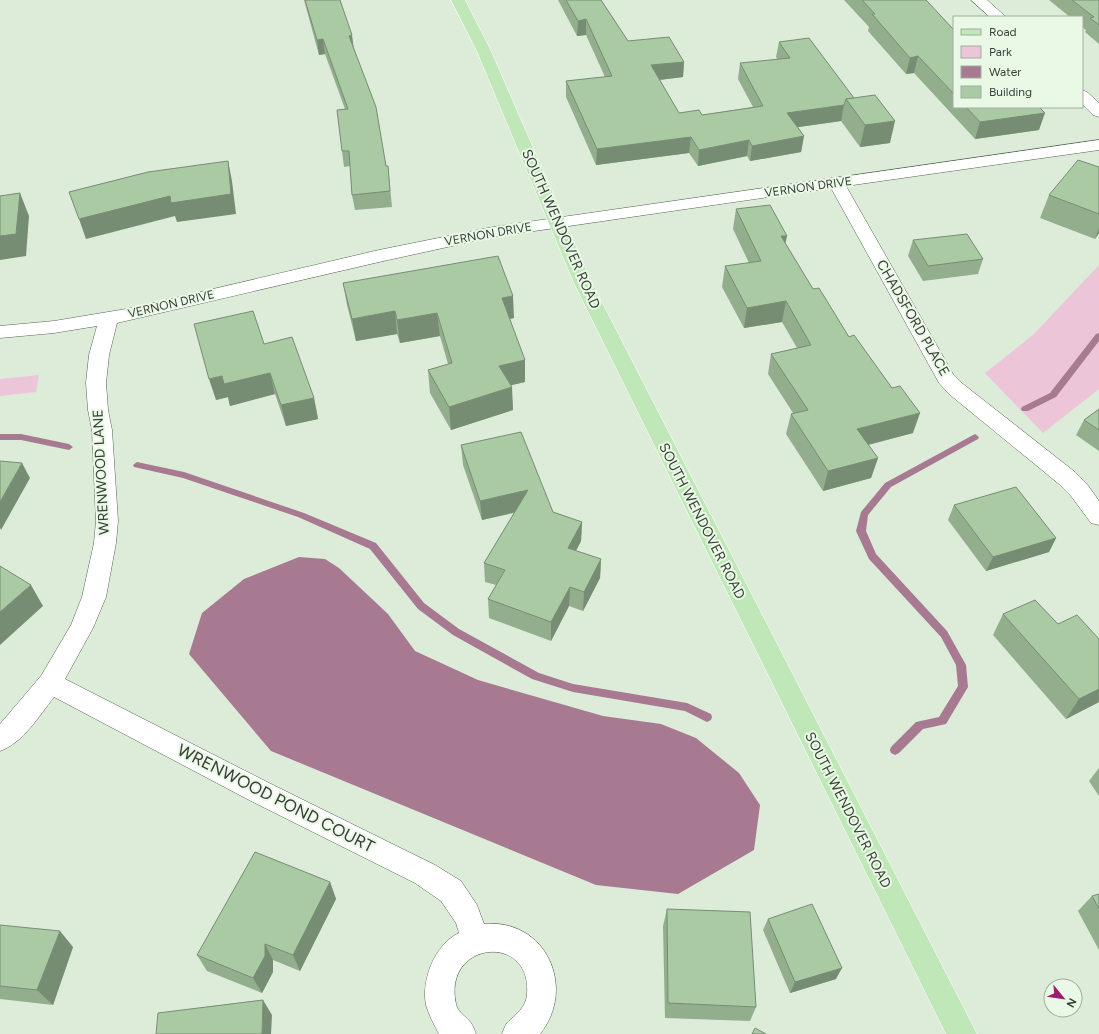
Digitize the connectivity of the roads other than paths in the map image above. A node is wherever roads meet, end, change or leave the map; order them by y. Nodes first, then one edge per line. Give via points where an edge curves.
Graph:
1 (458, 0) edge
2 (978, 0) edge
3 (997, 16) edge
4 (1083, 96) edge
5 (1099, 112) edge
6 (1099, 145) edge
7 (836, 183) junction
8 (558, 222) junction
9 (109, 318) junction
10 (0, 332) edge
11 (1099, 517) edge
12 (50, 683) junction
13 (0, 740) edge
14 (476, 940) junction
15 (461, 1034) edge
16 (517, 1034) edge
17 (962, 1034) edge

1 - 8 main road, SOUTH WENDOVER ROAD via 483,49
2 - 3 street
4 - 5 street
6 - 7 street, VERNON DRIVE
7 - 8 street, VERNON DRIVE
7 - 11 street, CHADSFORD PLACE via 946,378 1067,478
8 - 9 street, VERNON DRIVE via 412,249
8 - 17 main road, SOUTH WENDOVER ROAD via 583,283
9 - 10 street, VERNON DRIVE
9 - 12 street, WRENWOOD LANE via 99,355 96,383 102,430 105,543 94,597 84,622
12 - 13 street, WRENWOOD LANE via 16,725
12 - 14 street, WRENWOOD POND COURT via 425,874 451,892 467,915
14 - 15 street via 459,949 446,966 439,985 441,1006 450,1024
14 - 16 street via 496,937 515,942 530,954 540,972 542,992 537,1012 524,1030

